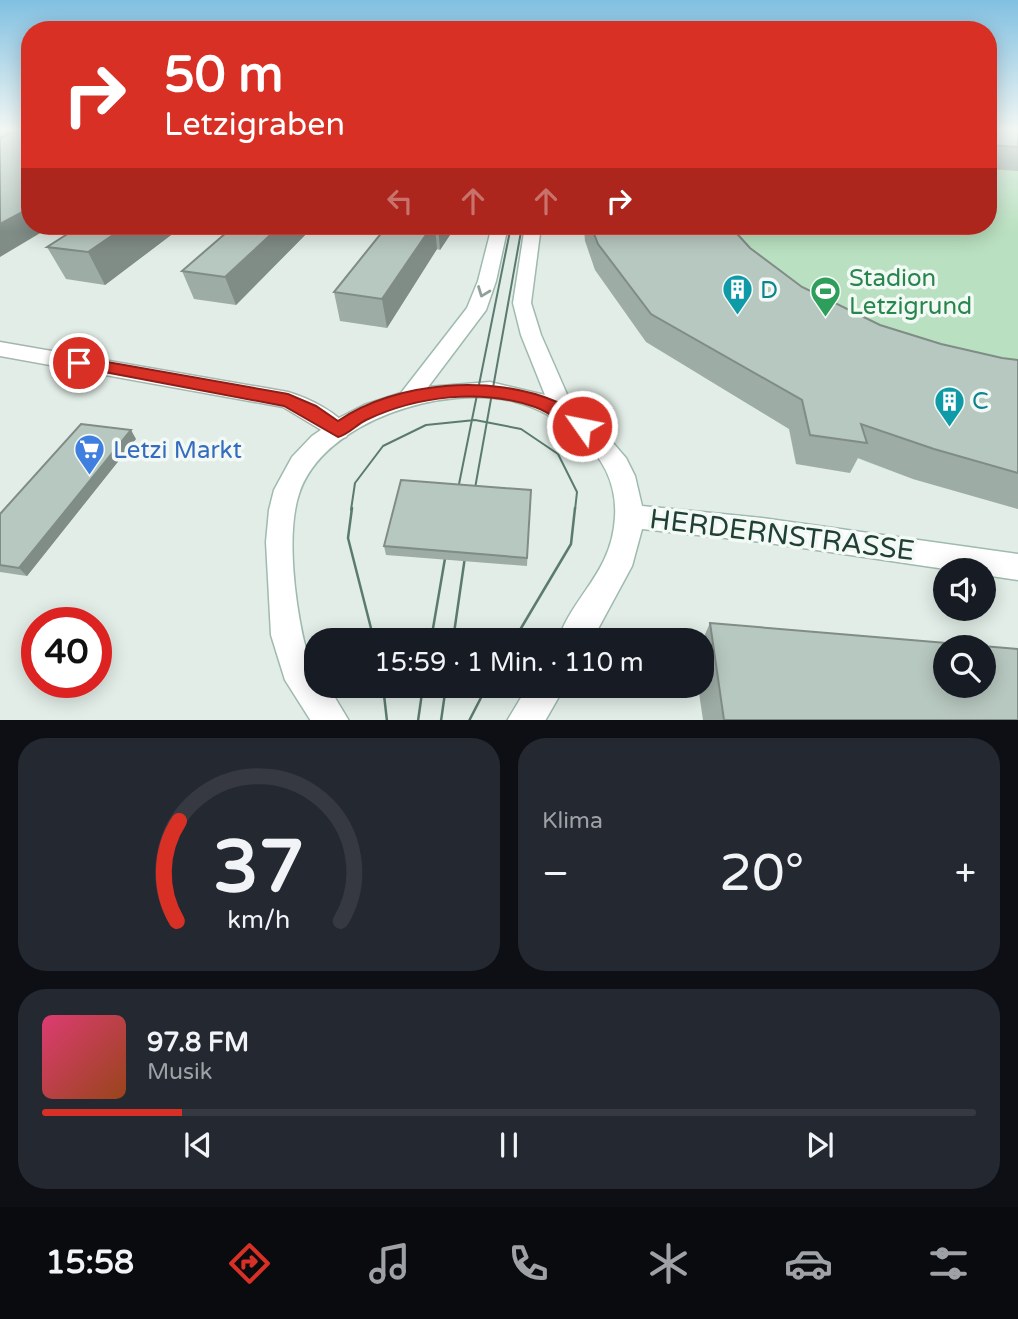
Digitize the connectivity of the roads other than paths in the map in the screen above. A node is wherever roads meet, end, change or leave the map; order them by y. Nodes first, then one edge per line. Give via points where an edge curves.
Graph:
1 (498, 235) edge
2 (532, 235) edge
3 (0, 349) edge
4 (409, 398) junction
5 (563, 412) junction
6 (338, 430) junction
7 (629, 516) junction
8 (1018, 567) edge
9 (582, 628) edge
10 (540, 698) edge
11 (332, 720) edge
12 (524, 720) edge

1 -> 4 street via 475,310
2 - 5 street via 522,303
3 - 6 street via 288,400
4 - 5 street via 492,390
4 - 6 street via 358,416
5 - 7 street via 612,453 625,480
6 - 11 street via 299,468 287,491 280,561 295,666
7 - 8 street, HERDERNSTRASSE
7 - 9 street via 617,569
10 - 12 street

